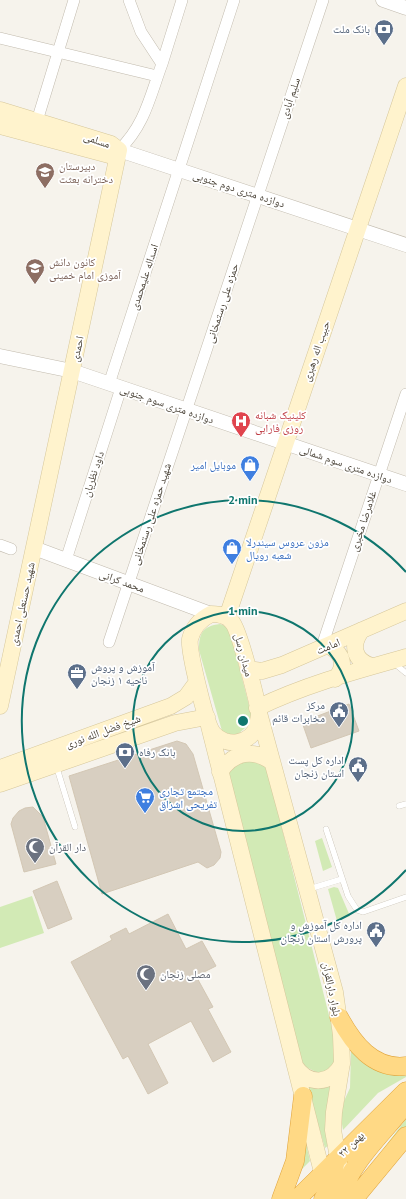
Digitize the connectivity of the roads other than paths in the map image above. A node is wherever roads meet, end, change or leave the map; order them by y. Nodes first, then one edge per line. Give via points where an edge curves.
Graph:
1 (74, 0) edge
2 (129, 0) edge
3 (182, 0) edge
4 (234, 0) edge
5 (323, 0) edge
6 (383, 0) edge
7 (406, 8) edge
8 (0, 38) edge
9 (58, 53) junction
10 (162, 64) junction
11 (157, 76) junction
12 (406, 86) edge
13 (0, 110) edge
14 (37, 121) junction
15 (0, 126) edge
16 (120, 150) junction
17 (179, 170) junction
18 (258, 196) junction
19 (358, 229) junction
20 (406, 244) edge
21 (0, 356) edge
22 (72, 371) junction
23 (115, 386) junction
24 (406, 394) edge
25 (186, 410) junction
26 (286, 443) junction
27 (379, 475) junction
28 (406, 484) edge
29 (34, 548) junction
30 (66, 560) junction
31 (128, 583) junction
32 (406, 611) edge
33 (211, 614) junction
34 (227, 617) junction
35 (362, 630) junction
36 (109, 642) dead end
37 (325, 647) junction
38 (399, 659) edge
39 (372, 666) junction
40 (248, 669) junction
41 (406, 673) edge
42 (335, 679) junction
43 (197, 682) junction
44 (0, 706) edge
45 (258, 710) junction
46 (208, 722) junction
47 (272, 762) junction
48 (56, 764) junction
49 (0, 768) edge
50 (220, 772) junction
51 (0, 784) edge
52 (406, 804) edge
53 (399, 806) dead end
54 (75, 827) dead end
55 (326, 829) dead end
56 (342, 879) junction
57 (307, 889) junction
58 (406, 897) edge
59 (339, 1017) junction
60 (342, 1063) junction
61 (296, 1066) junction
62 (406, 1066) edge
63 (406, 1091) edge
64 (304, 1096) junction
65 (406, 1104) edge
66 (406, 1136) edge
67 (337, 1158) junction
68 (380, 1169) junction
69 (322, 1173) junction
70 (299, 1196) edge
71 (336, 1196) edge
72 (281, 1199) edge
73 (366, 1199) edge

1 - 9 street
2 - 10 street via 141,32
3 - 10 street
4 - 17 street, اسداله علیمحمدی
5 - 18 street, سلیم آبادی
6 - 7 street
8 - 9 street
9 - 11 street
9 - 14 street
10 - 11 street
11 - 16 street via 142,122
12 - 19 main road, حبیب اله رهبری
13 - 14 main road, مسلمی
14 - 16 main road, مسلمی via 111,144
15 - 16 main road, مسلمی via 109,155
16 - 17 street, دوازده متری دوم جنوبی
16 - 22 main road, احمدی
17 - 18 street, دوازده متری دوم جنوبی
17 - 23 street, اسداله علیمحمدی
18 - 19 street, دوازده متری دوم جنوبی
18 - 25 street, حمزه علی رستمخانی
19 - 20 street, دوازده متری دوم جنوبی
19 - 26 main road, حبیب اله رهبری
21 - 22 street, دوازده متری سوم جنوبی
22 - 23 street, دوازده متری سوم جنوبی
22 - 29 main road, احمدی
23 - 25 street, دوازده متری سوم جنوبی
23 - 30 street, داود نظریان
24 - 27 street, غلامرضا مخبری
25 - 26 street, دوازده متری سوم جنوبی
25 - 31 street, شهید حمزه علی رستمخانی
26 - 27 street, دوازده متری سوم شمالی
26 - 34 main road, حبیب اله رهبری
27 - 28 street, دوازده متری سوم شمالی
27 - 37 street, غلامرضا مخبری
29 - 30 street, محمد کرانی
29 - 44 main road, شهید حسنعلی احمدی
30 - 31 street, محمد کرانی
31 - 33 street, محمد کرانی
31 - 36 street, شهید حمزه علی رستمخانی
32 - 35 main road, امامت
33 - 34 main road
33 - 43 main road via 202,618 196,625 190,639 190,655
34 - 40 main road, میدان رسل via 237,629
35 - 37 main road, امامت
35 - 39 main road via 354,644 355,652 364,664
37 - 40 main road, امامت via 272,669
37 - 42 main road via 336,650 341,657 343,665
38 - 39 main road
38 - 41 lane
39 - 42 main road
40 - 45 main road, میدان رسل
42 - 45 main road via 281,696
43 - 46 main road
43 - 49 main road, شیخ فضل الله نوری via 186,697 171,706
45 - 46 main road via 256,729 250,736 235,742 220,739
45 - 47 main road, بلوار دارالقرآن
46 - 48 main road, شیخ فضل الله نوری via 175,723
46 - 50 main road
47 - 50 main road via 264,756 244,753 226,763
47 - 57 main road, بلوار دارالقرآن
48 - 51 main road, شیخ فضل الله نوری
48 - 54 lane
50 - 61 main road
52 - 53 lane
55 - 56 lane
56 - 57 lane
56 - 58 lane via 352,904 363,912
57 - 59 main road, بلوار دارالقرآن via 335,992
59 - 60 main road, بلوار دارالقرآن
59 - 62 highway via 350,1038 372,1058 388,1065
60 - 61 main road via 335,1074 324,1080 315,1081 300,1073
60 - 67 main road, بلوار دارالقرآن via 333,1130
61 - 64 main road
63 - 67 highway, ۲۲ بهمن
64 - 69 main road
64 - 72 highway via 295,1161
65 - 71 highway via 354,1167
66 - 68 highway
67 - 69 highway, ۲۲ بهمن
67 - 71 highway
68 - 71 highway
68 - 73 highway
69 - 70 highway, ۲۲ بهمن
69 - 71 main road
70 - 71 highway via 318,1190 322,1196

